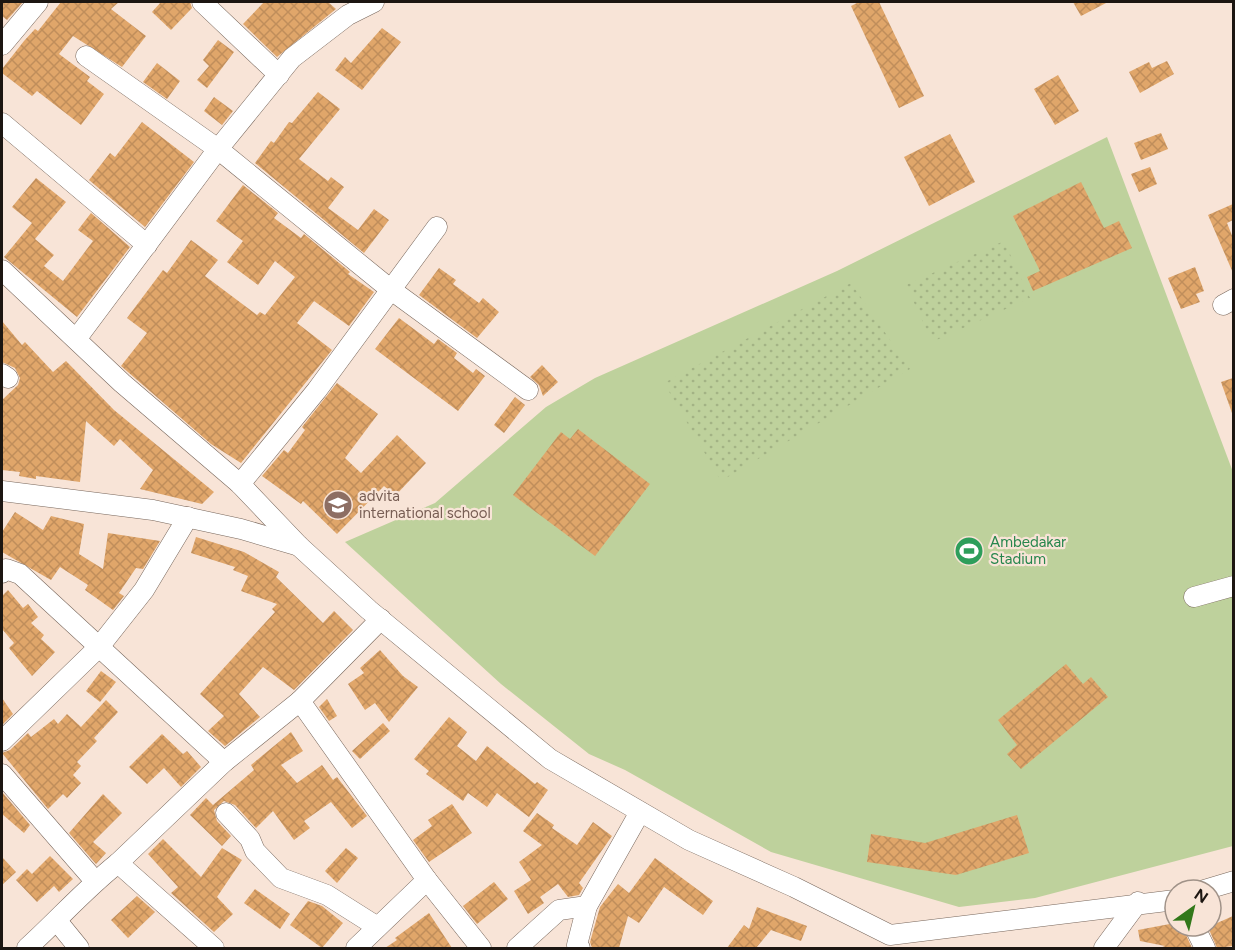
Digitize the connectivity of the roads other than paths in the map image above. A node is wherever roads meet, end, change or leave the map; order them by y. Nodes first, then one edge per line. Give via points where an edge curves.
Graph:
1 (38, 2) edge
2 (202, 2) edge
3 (374, 2) edge
4 (342, 8) edge
5 (2, 45) edge
6 (86, 56) dead end
7 (279, 75) junction
8 (2, 123) edge
9 (218, 149) junction
10 (437, 227) dead end
11 (147, 245) junction
12 (2, 270) edge
13 (390, 289) junction
14 (77, 338) junction
15 (528, 390) dead end
16 (240, 484) junction
17 (2, 491) edge
18 (188, 517) junction
19 (299, 546) junction
20 (3, 570) edge
21 (1233, 586) edge
22 (1194, 597) dead end
23 (381, 619) junction
24 (99, 648) junction
25 (300, 701) junction
26 (2, 741) edge
27 (224, 762) junction
28 (2, 774) edge
29 (640, 812) junction
30 (226, 813) dead end
31 (118, 863) junction
32 (427, 880) junction
33 (95, 881) junction
34 (1163, 901) edge
35 (1138, 902) junction
36 (587, 906) junction
37 (57, 921) junction
38 (376, 927) junction
39 (887, 942) edge
40 (27, 948) edge
41 (79, 948) edge
42 (214, 948) edge
43 (356, 948) edge
44 (481, 948) edge
45 (517, 948) edge
46 (580, 948) edge
47 (1104, 948) edge

1 - 5 street
2 - 7 street
3 - 4 street
4 - 7 street
6 - 9 street
7 - 9 street
8 - 11 street
9 - 11 street
9 - 13 street
10 - 13 street
11 - 14 street
12 - 14 street
13 - 15 street
13 - 16 street via 317,390
14 - 16 street via 122,383
16 - 19 street
17 - 18 street
18 - 19 street
18 - 24 street via 144,590
19 - 23 street
20 - 24 street via 20,574
21 - 22 street
23 - 25 street
23 - 29 street via 550,759
24 - 26 street
24 - 27 street
25 - 27 street
25 - 32 street
27 - 31 street
28 - 33 street
29 - 36 street
29 - 39 street via 690,840 794,887
30 - 38 street via 281,878 327,895
31 - 33 street
31 - 42 street
32 - 38 street
32 - 44 street
33 - 37 street
34 - 35 street
35 - 39 street
35 - 47 street
36 - 45 street via 559,910
36 - 46 street via 577,945
37 - 40 street
37 - 41 street
38 - 43 street

